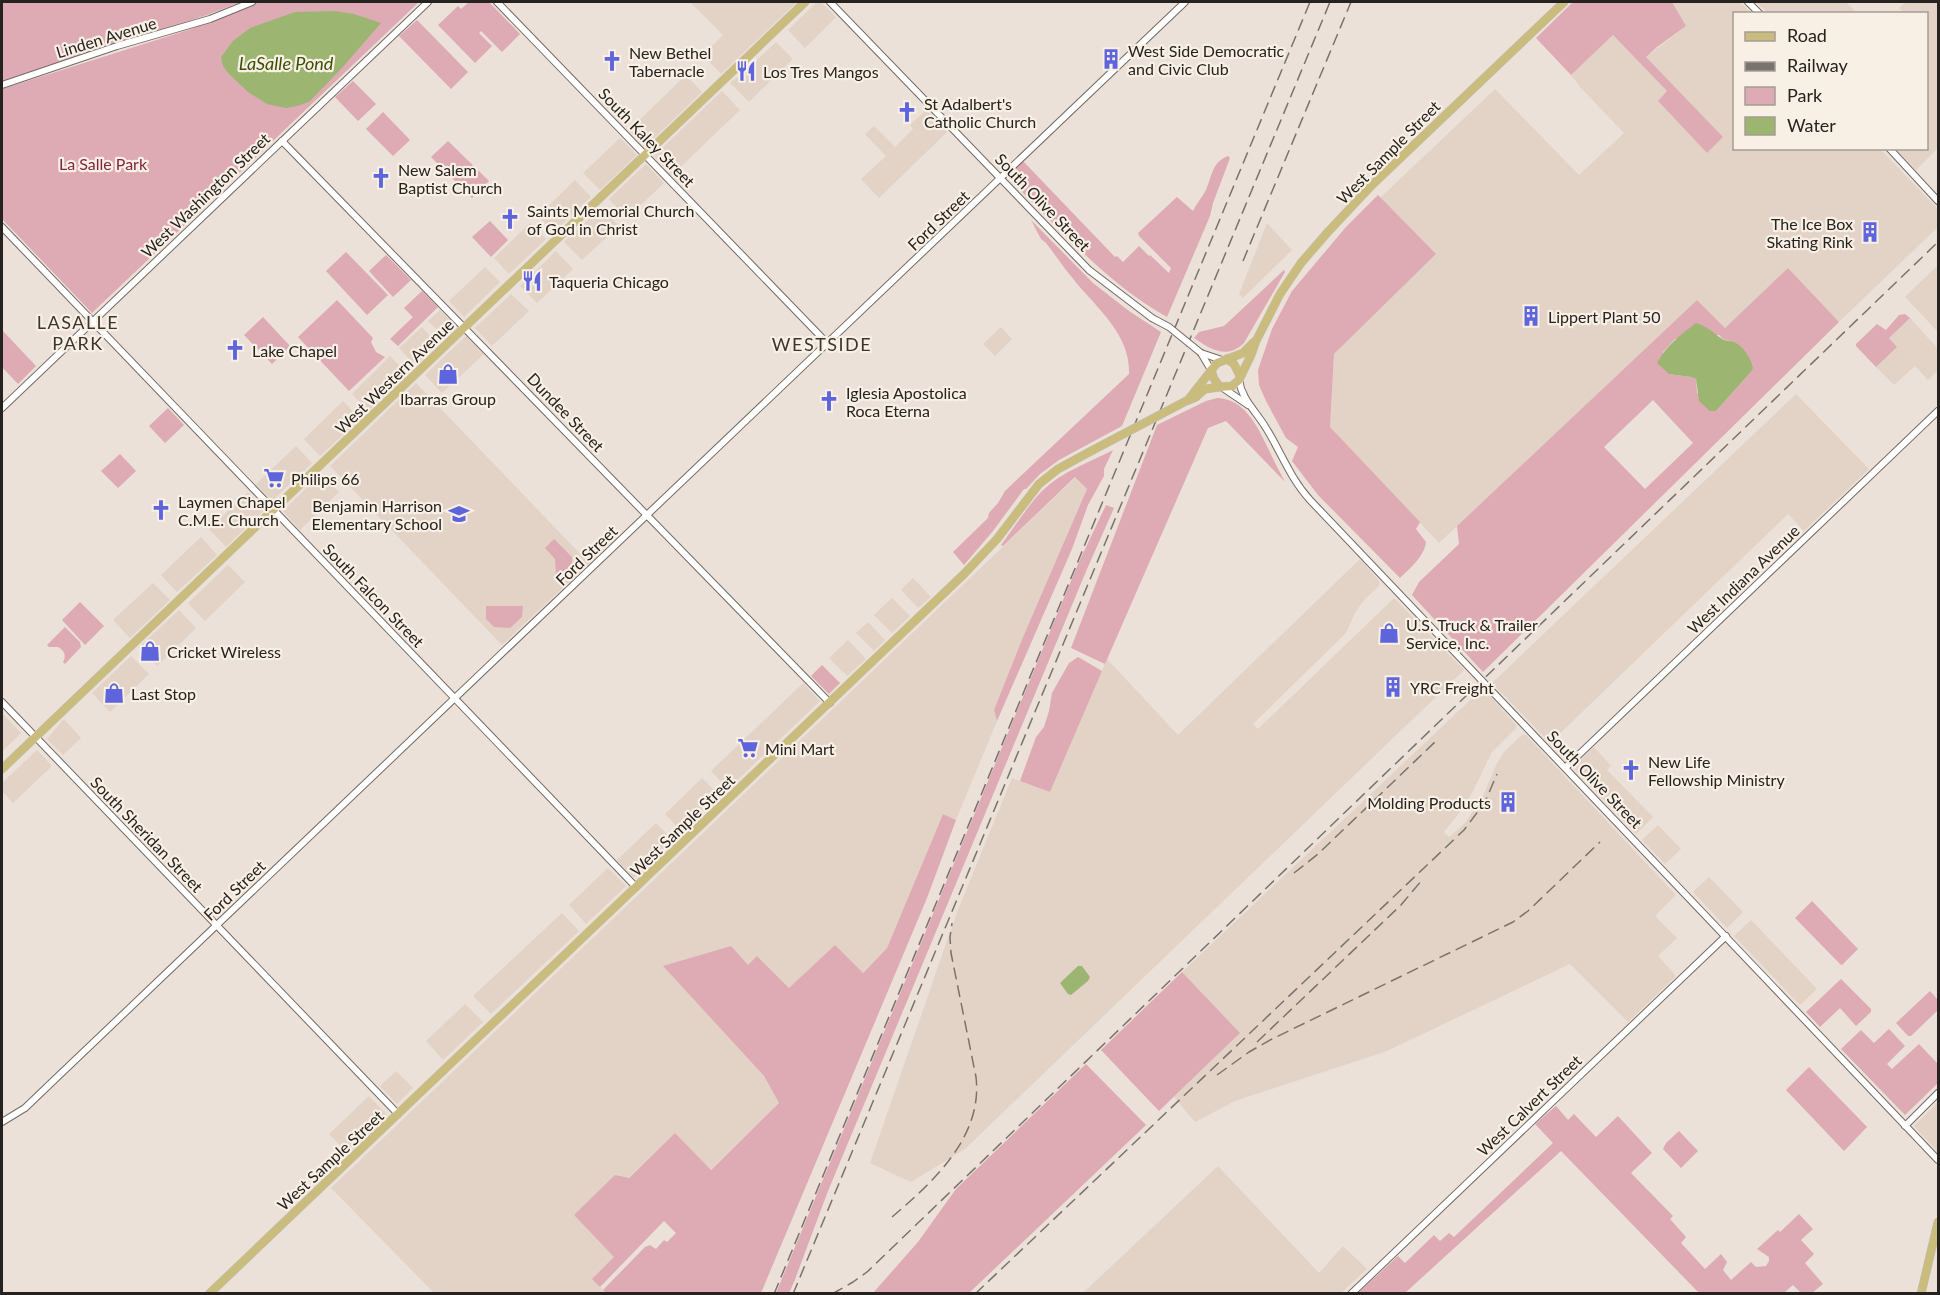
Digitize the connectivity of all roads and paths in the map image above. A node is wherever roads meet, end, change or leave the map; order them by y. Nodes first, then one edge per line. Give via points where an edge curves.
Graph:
1 (252, 2) edge
2 (428, 2) edge
3 (497, 2) edge
4 (806, 2) edge
5 (830, 2) edge
6 (1185, 2) edge
7 (1564, 2) edge
8 (2, 85) edge
9 (282, 141) junction
10 (1891, 150) edge
11 (645, 155) junction
12 (1001, 178) junction
13 (1938, 201) edge
14 (2, 227) edge
15 (93, 321) junction
16 (465, 327) junction
17 (1256, 341) junction
18 (828, 344) junction
19 (1201, 353) junction
20 (1224, 360) junction
21 (1211, 370) junction
22 (1239, 378) junction
23 (1221, 387) junction
24 (1188, 400) junction
25 (1248, 405) junction
26 (2, 408) edge
27 (1938, 411) edge
28 (273, 510) junction
29 (648, 515) junction
30 (454, 699) junction
31 (2, 702) edge
32 (830, 703) junction
33 (35, 737) junction
34 (1566, 767) junction
35 (2, 769) edge
36 (636, 887) junction
37 (216, 926) junction
38 (1726, 936) junction
39 (1938, 1093) edge
40 (398, 1114) junction
41 (2, 1122) edge
42 (1905, 1126) junction
43 (1938, 1160) edge
44 (1938, 1222) edge
45 (209, 1293) edge
46 (1351, 1293) edge
47 (1921, 1293) edge

1 - 8 street, Linden Avenue via 202,22
2 - 9 street, West Washington Street
3 - 11 street, South Kaley Street
4 - 11 main road, West Western Avenue
5 - 12 street, South Olive Street
6 - 12 street, Ford Street
7 - 17 main road, West Sample Street via 1327,233 1293,273
9 - 15 street, West Washington Street
9 - 16 street, Dundee Street
10 - 13 street
11 - 16 main road, West Western Avenue
11 - 18 street, South Kaley Street
12 - 18 street, Ford Street
12 - 19 street, South Olive Street, bridge via 1089,270
14 - 15 street, South Falcon Street
15 - 26 street, West Washington Street
15 - 28 street, South Falcon Street
16 - 28 main road, West Western Avenue
16 - 29 street, Dundee Street
17 - 20 main road, West Sample Street via 1243,353
17 - 22 main road, West Sample Street
18 - 29 street, Ford Street
19 - 20 street, South Olive Street
19 - 21 street, South Olive Street
20 - 21 main road
20 - 22 main road via 1234,364
21 - 23 main road
21 - 24 main road, West Sample Street
22 - 23 main road via 1232,386
22 - 25 street, South Olive Street
23 - 24 main road, West Sample Street via 1205,389
23 - 25 street, South Olive Street
24 - 32 main road, West Sample Street, bridge via 1058,469 1040,484 979,559
25 - 34 street, South Olive Street via 1262,420 1306,496
27 - 34 street, West Indiana Avenue
28 - 30 street, South Falcon Street
28 - 33 main road, West Western Avenue
29 - 30 street, Ford Street
29 - 32 street, Dundee Street
30 - 36 street, South Falcon Street
30 - 37 street, Ford Street
31 - 33 street, South Sheridan Street
32 - 36 main road, West Sample Street
33 - 35 main road, West Western Avenue
33 - 37 street, South Sheridan Street
34 - 38 street, South Olive Street
36 - 40 main road, West Sample Street
37 - 40 street, South Sheridan Street
37 - 41 street, Ford Street via 44,1090
38 - 42 street, South Olive Street
38 - 46 street, West Calvert Street
39 - 42 street
40 - 45 main road, West Sample Street
42 - 43 street, South Olive Street
44 - 47 main road

